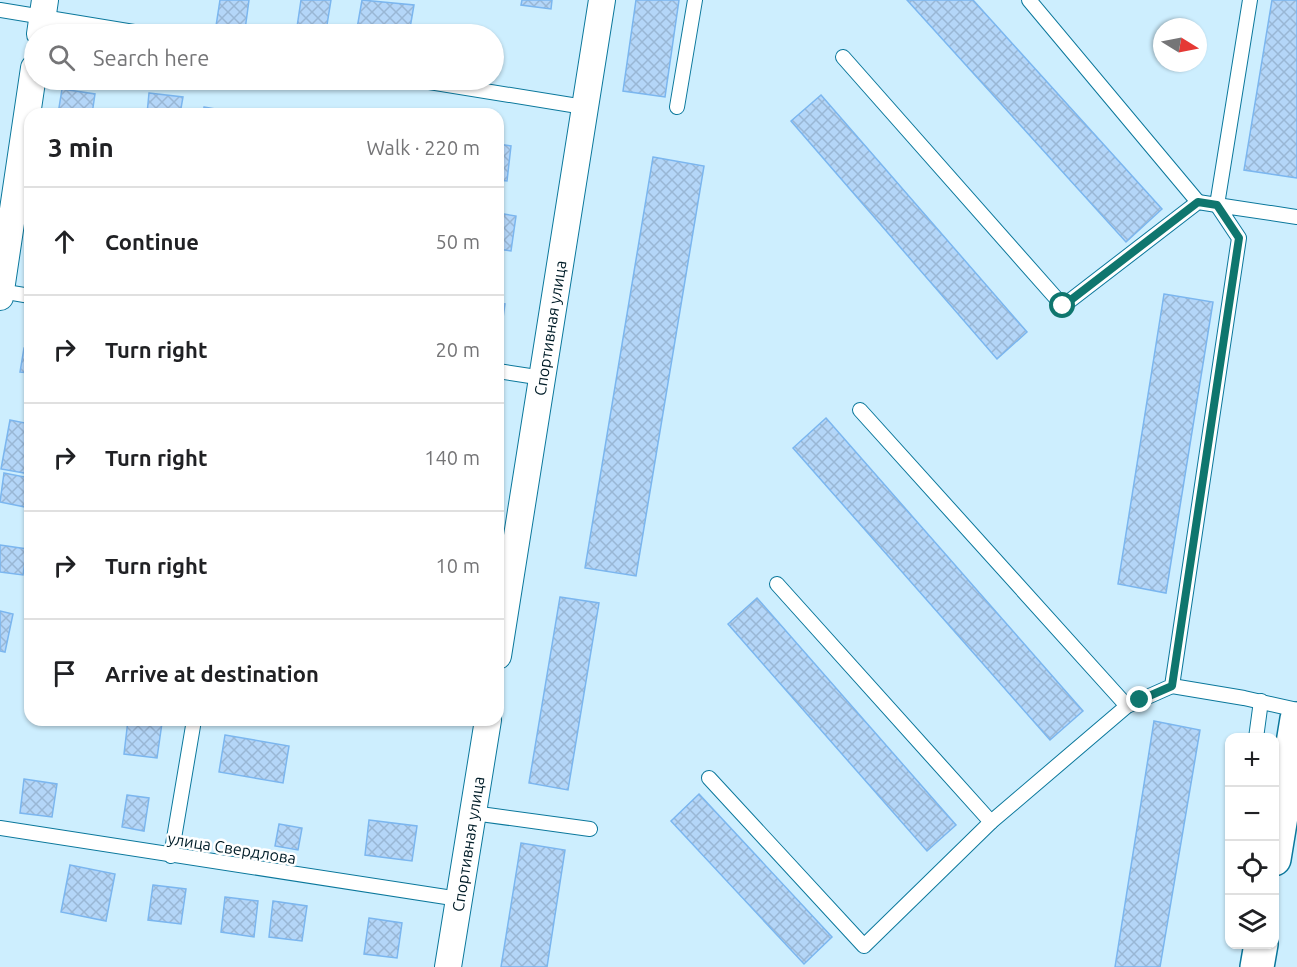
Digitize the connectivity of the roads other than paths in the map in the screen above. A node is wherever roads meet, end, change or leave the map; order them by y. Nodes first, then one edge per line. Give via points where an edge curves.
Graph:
1 (602, 0) edge
2 (695, 0) edge
3 (1029, 0) edge
4 (1250, 0) edge
5 (0, 10) edge
6 (42, 17) edge
7 (85, 24) edge
8 (843, 57) dead end
9 (31, 90) edge
10 (479, 90) edge
11 (584, 107) junction
12 (677, 107) dead end
13 (28, 108) edge
14 (24, 134) edge
15 (1198, 202) junction
16 (1217, 205) junction
17 (1297, 217) edge
18 (0, 293) edge
19 (24, 295) edge
20 (504, 372) edge
21 (543, 378) junction
22 (860, 410) dead end
23 (777, 584) dead end
24 (504, 619) edge
25 (1172, 686) junction
26 (1261, 702) junction
27 (1127, 706) junction
28 (1297, 710) edge
29 (1297, 719) edge
30 (193, 726) edge
31 (487, 726) edge
32 (1257, 733) edge
33 (709, 778) dead end
34 (473, 813) junction
35 (991, 822) junction
36 (0, 828) edge
37 (590, 829) dead end
38 (1278, 841) edge
39 (171, 856) junction
40 (459, 899) junction
41 (1260, 949) edge
42 (448, 967) edge
43 (1257, 967) edge

1 - 11 street, Спортивная улица
2 - 12 lane
3 - 15 lane
4 - 16 lane
5 - 6 lane
6 - 7 lane
8 - 15 lane via 1063,306
9 - 13 street
10 - 11 lane
11 - 21 street, Спортивная улица
14 - 18 street
15 - 16 lane
16 - 17 lane
16 - 25 lane via 1239,238
18 - 19 lane
20 - 21 lane
21 - 24 street, Спортивная улица
22 - 27 lane
23 - 35 lane
25 - 26 lane
25 - 27 lane
26 - 28 lane
26 - 32 lane
27 - 35 lane
29 - 38 main road
30 - 39 lane
31 - 34 street, Спортивная улица
33 - 35 lane via 864,946
34 - 37 lane
34 - 40 street, Спортивная улица
36 - 39 lane, улица Свердлова
39 - 40 lane, улица Свердлова
40 - 42 street, Спортивная улица
41 - 43 main road

